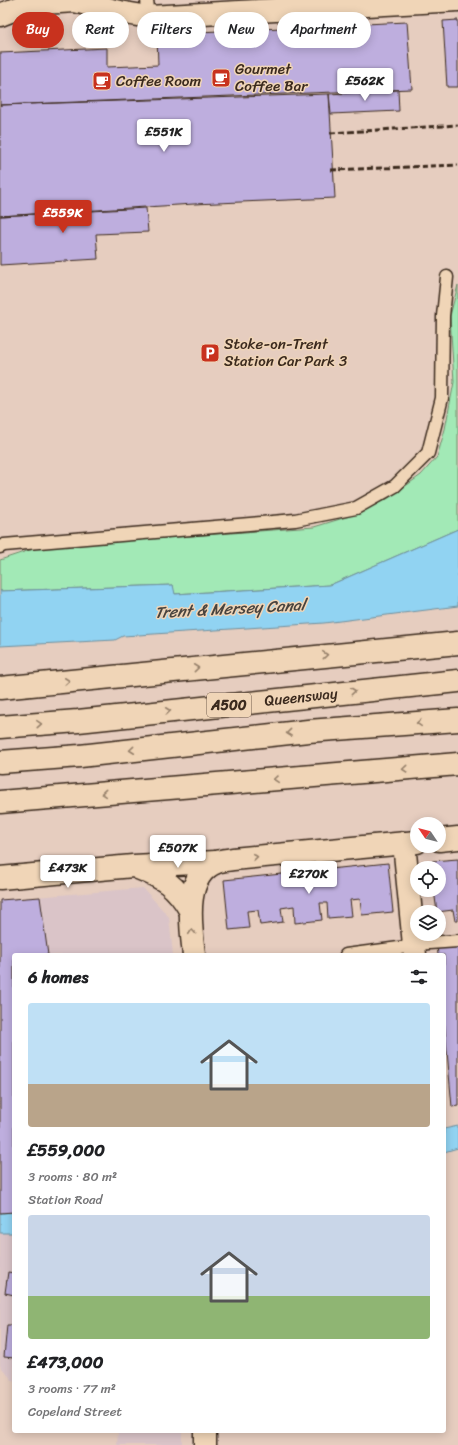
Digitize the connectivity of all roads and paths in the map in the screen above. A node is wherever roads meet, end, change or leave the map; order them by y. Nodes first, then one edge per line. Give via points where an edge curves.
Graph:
1 (458, 0) edge
2 (405, 1) edge
3 (281, 5) edge
4 (148, 9) edge
5 (0, 15) edge
6 (447, 277) dead end
7 (0, 547) edge
8 (458, 643) edge
9 (458, 681) edge
10 (0, 688) edge
11 (458, 720) edge
12 (0, 727) edge
13 (0, 762) edge
14 (458, 764) edge
15 (0, 802) edge
16 (458, 838) edge
17 (446, 839) edge
18 (410, 843) edge
19 (410, 853) edge
20 (216, 862) junction
21 (133, 866) junction
22 (0, 878) edge
23 (190, 910) junction
24 (458, 941) edge
25 (414, 949) edge
26 (194, 953) edge
27 (369, 953) edge
28 (205, 1433) edge
29 (205, 1445) edge

1 - 2 main road
2 - 3 main road
3 - 4 main road
4 - 5 main road via 120,12 75,1 28,4
6 - 7 lane via 443,316 442,398 428,453 395,486 356,508 295,520
10 -> 8 main road
12 -> 9 main road, Queensway / A500
11 -> 13 main road, A500 via 308,731
14 -> 15 main road
16 - 17 main road
20 -> 18 main road
19 - 25 main road
20 - 21 main road
20 - 23 main road via 201,874 193,891
21 - 22 main road
21 - 23 main road via 163,878 181,894
26 -> 23 main road
24 - 25 lane
25 - 27 lane
28 - 29 main road

